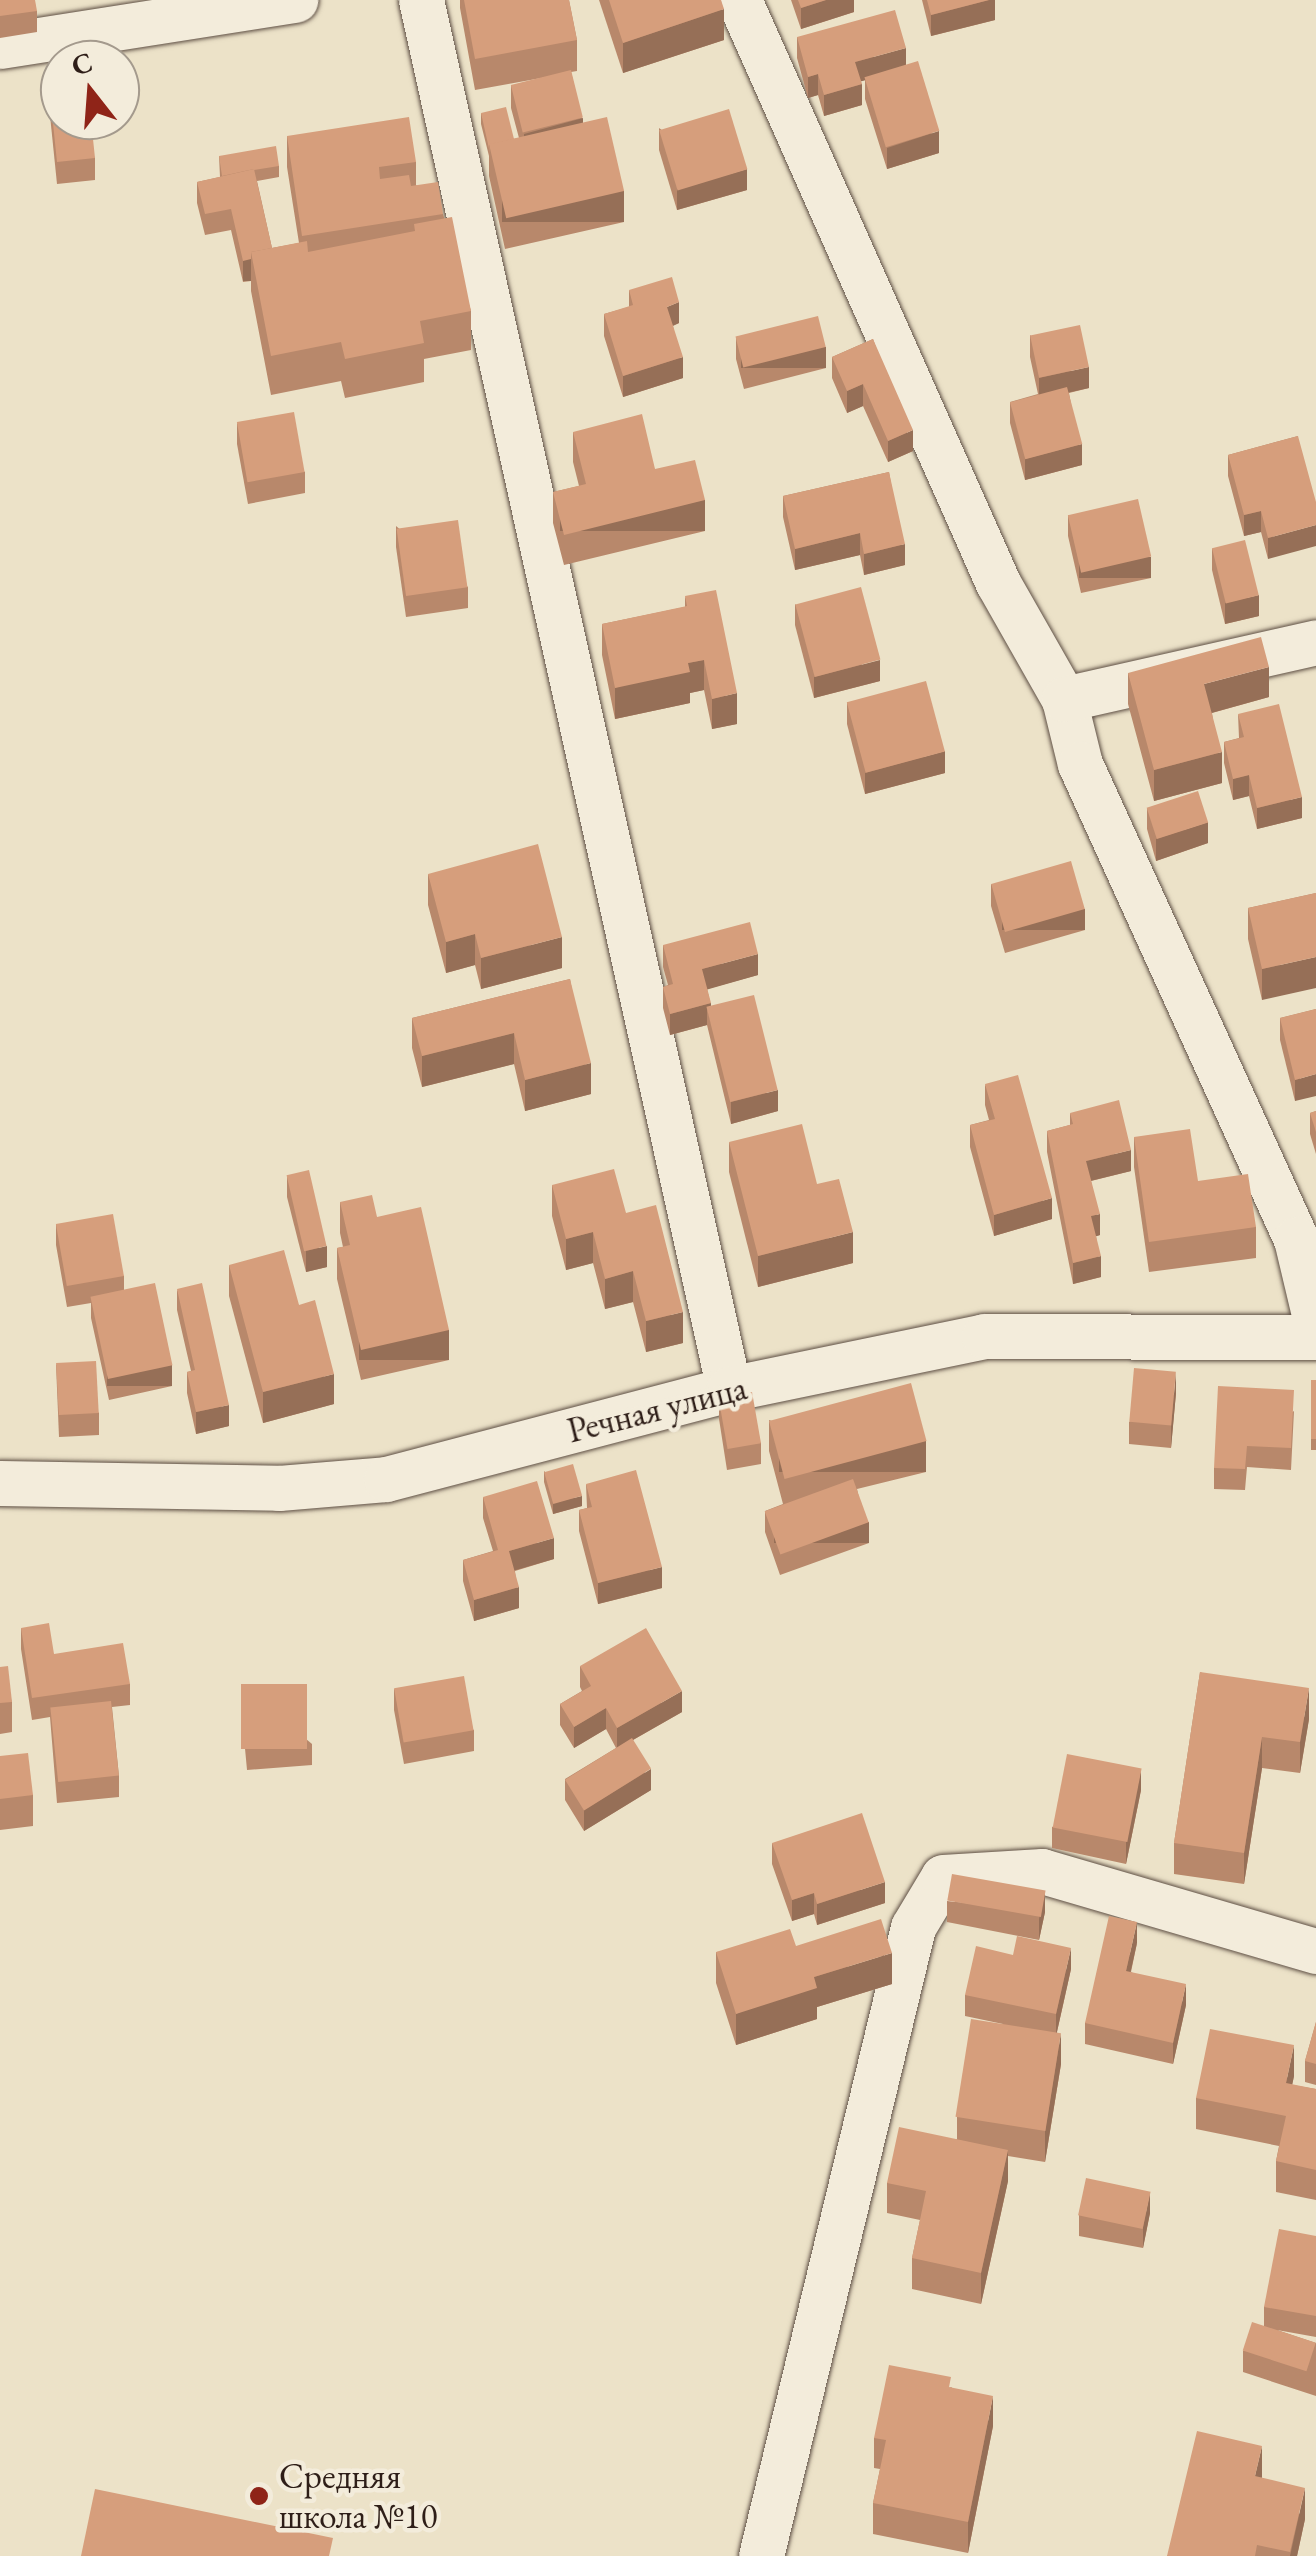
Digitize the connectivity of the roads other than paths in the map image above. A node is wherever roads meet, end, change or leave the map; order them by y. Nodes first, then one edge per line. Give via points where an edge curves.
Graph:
1 (295, 0) edge
2 (421, 0) edge
3 (739, 0) edge
4 (0, 46) edge
5 (1316, 642) edge
6 (1064, 699) junction
7 (1316, 1323) edge
8 (1316, 1337) edge
9 (729, 1389) junction
10 (0, 1483) edge
11 (1316, 1951) edge
12 (762, 2556) edge

1 - 4 street
2 - 9 street
3 - 6 street via 998,582
5 - 6 street
6 - 7 street via 1080,764 1296,1239
8 - 9 street, Речная улица via 984,1336
9 - 10 street, Речная улица via 386,1478 279,1488
11 - 12 street via 1042,1871 942,1878 913,1926

